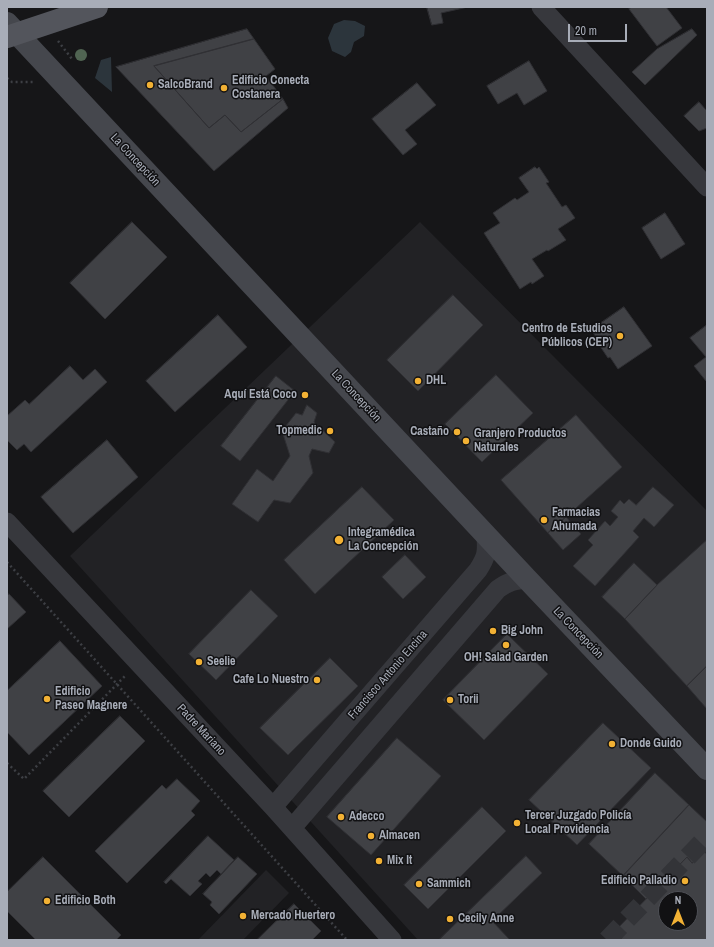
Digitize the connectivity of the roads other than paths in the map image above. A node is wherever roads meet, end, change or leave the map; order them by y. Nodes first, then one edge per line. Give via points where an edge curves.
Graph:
1 (97, 7) edge
2 (541, 7) edge
3 (10, 31) edge
4 (707, 187) edge
5 (7, 522) edge
6 (486, 536) junction
7 (527, 579) junction
8 (458, 594) junction
9 (478, 612) junction
10 (707, 769) edge
11 (273, 808) junction
12 (292, 828) junction
13 (392, 940) edge

1 - 3 main road
2 - 4 street
3 - 6 street, La Concepción
5 - 11 street, Padre Mariano
6 - 7 street, La Concepción
6 - 8 street, Francisco Antonio Encina via 487,550 484,561
7 - 9 street via 517,579 498,589
7 - 10 street, La Concepción
8 - 9 street via 463,590 476,593 481,605
8 - 11 street, Francisco Antonio Encina
9 - 12 street
11 - 12 street, Padre Mariano
12 - 13 street, Padre Mariano

